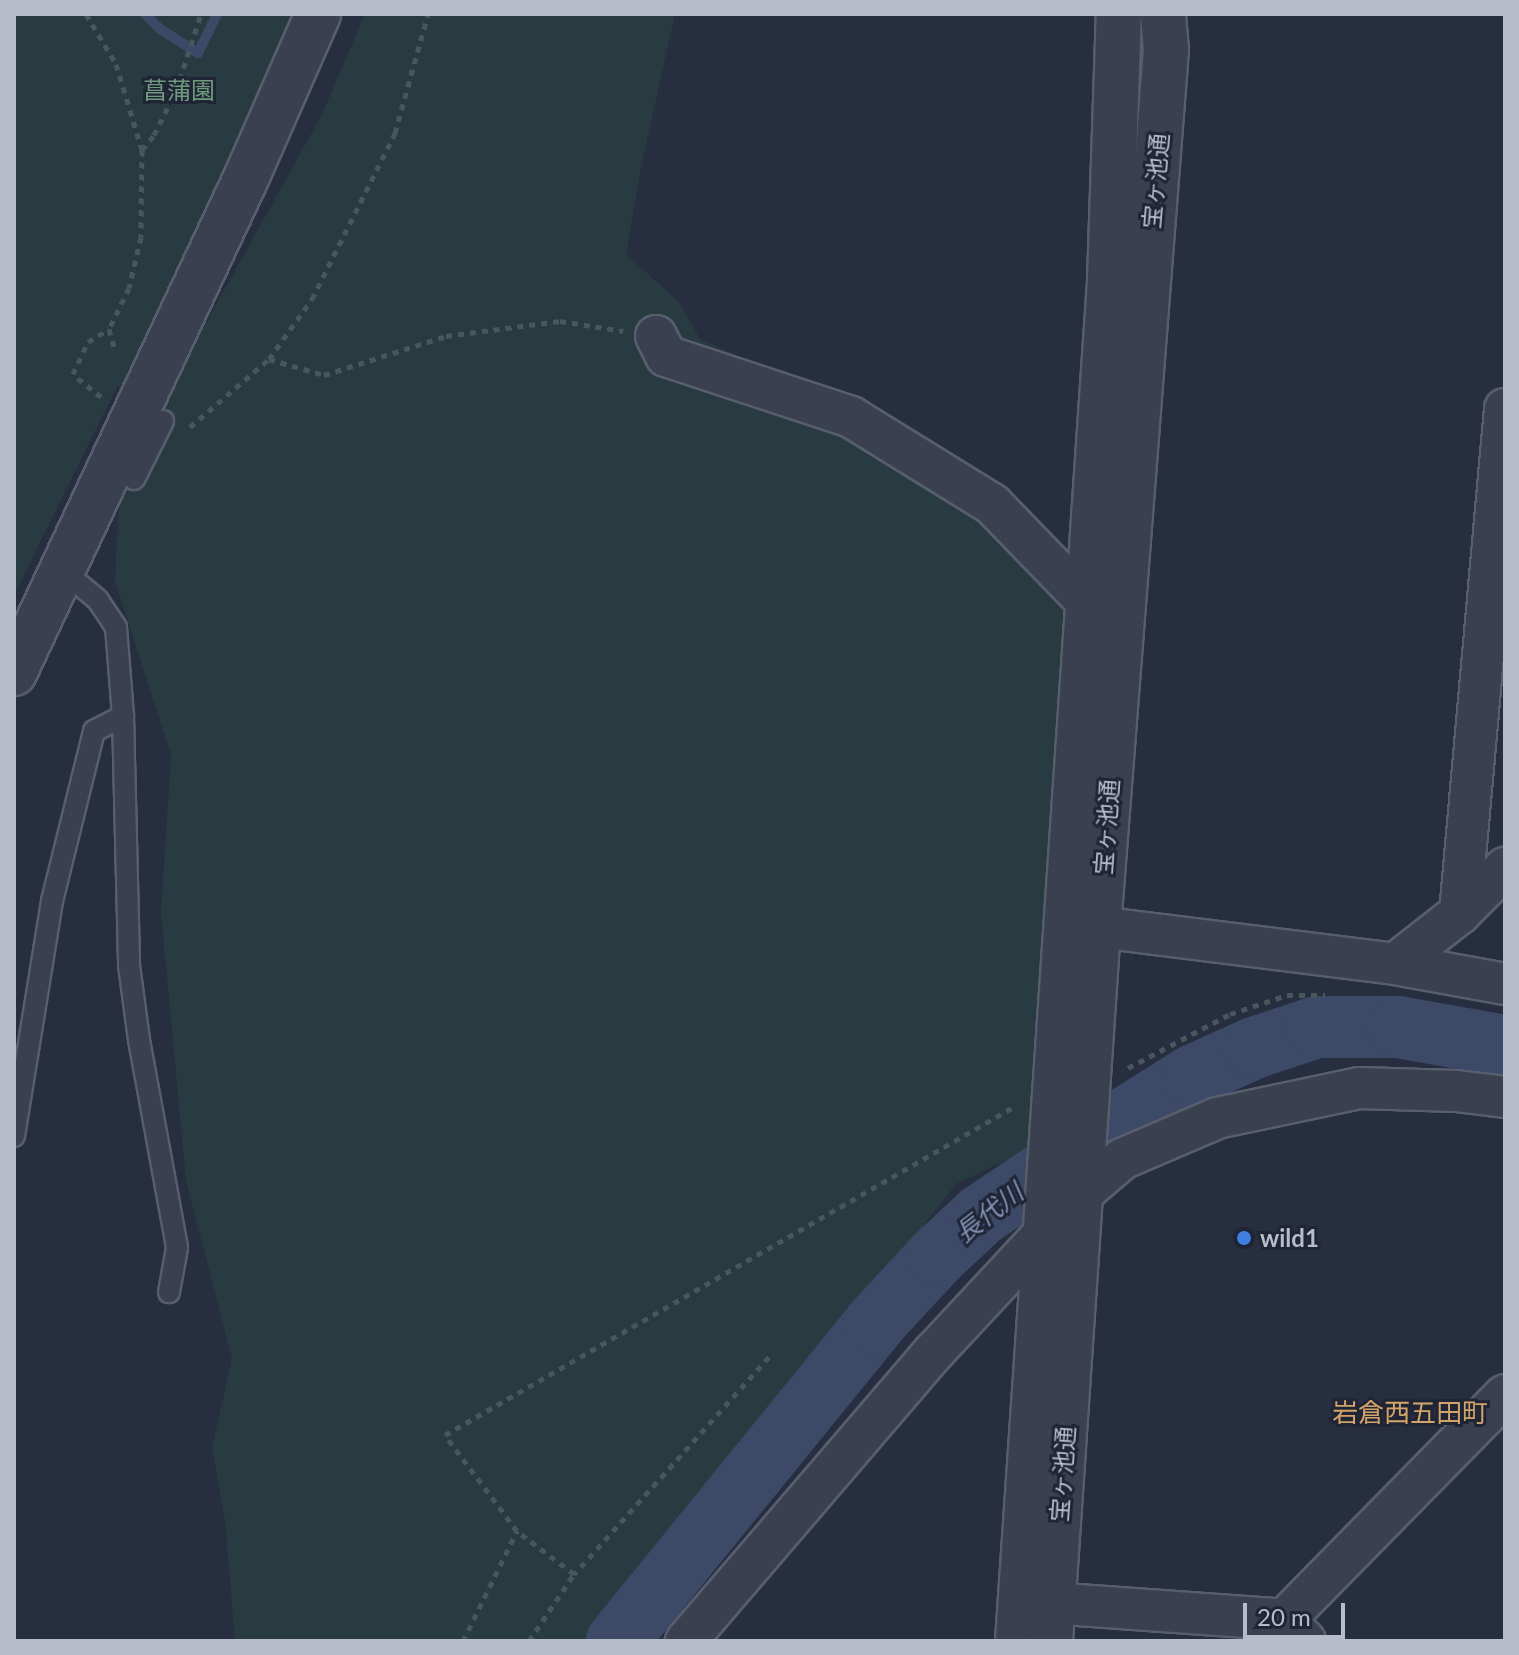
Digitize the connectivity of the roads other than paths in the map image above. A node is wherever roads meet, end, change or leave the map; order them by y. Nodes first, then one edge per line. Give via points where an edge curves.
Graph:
1 (318, 14) edge
2 (1119, 14) edge
3 (1163, 14) edge
4 (656, 336) road end
5 (1505, 409) edge
6 (163, 421) road end
7 (134, 479) dead end
8 (62, 570) junction
9 (1497, 592) edge
10 (1088, 603) junction
11 (14, 673) edge
12 (123, 716) junction
13 (1505, 868) edge
14 (1460, 913) junction
15 (1082, 927) junction
16 (1395, 964) junction
17 (1505, 984) edge
18 (1505, 1097) edge
19 (14, 1136) edge
20 (1061, 1187) junction
21 (169, 1292) dead end
22 (1505, 1395) edge
23 (1035, 1621) edge
24 (1295, 1631) edge
25 (686, 1641) edge

1 - 8 street
2 - 10 street, 宝ヶ池通 via 1110,280
3 - 15 street, 宝ヶ池通 via 1166,50
4 - 10 street via 666,356 851,417 992,504
5 - 9 street
6 - 7 lane
8 - 11 street
8 - 12 lane via 98,600 116,627
9 - 14 street
10 - 15 street, 宝ヶ池通
12 - 19 lane via 94,731 52,901
12 - 21 lane via 129,965 177,1248
13 - 14 street
14 - 16 street
15 - 16 street
15 - 20 street, 宝ヶ池通 via 1076,1091
16 - 17 street
18 - 20 street via 1359,1088 1217,1118
20 - 23 street, 宝ヶ池通
20 - 25 street via 934,1352
22 - 24 street
23 - 24 street

